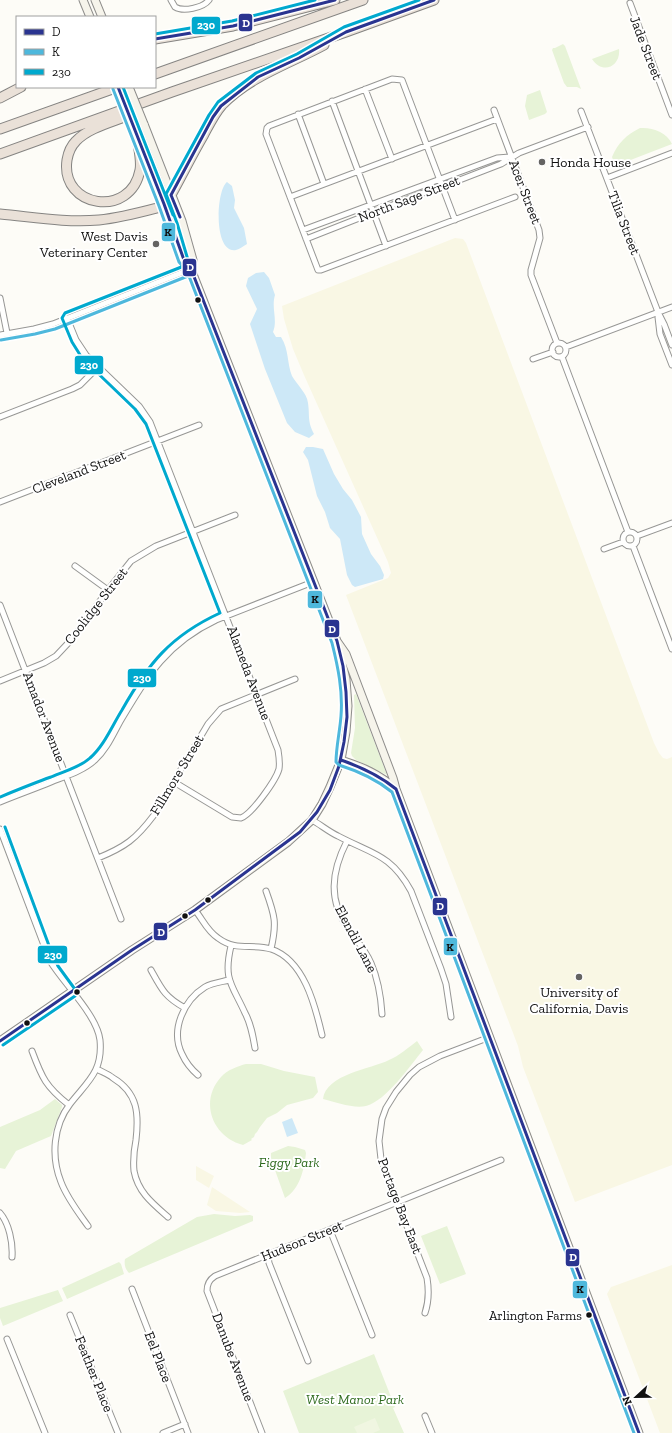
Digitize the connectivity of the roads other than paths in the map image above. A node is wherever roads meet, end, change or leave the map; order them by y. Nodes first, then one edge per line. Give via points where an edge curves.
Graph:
1 (83, 0) edge
2 (95, 0) edge
3 (171, 0) edge
4 (208, 0) edge
5 (335, 0) edge
6 (362, 0) edge
7 (434, 0) edge
8 (630, 3) dead end
9 (90, 16) edge
10 (102, 16) edge
11 (346, 32) junction
12 (156, 39) edge
13 (156, 74) edge
14 (19, 88) edge
15 (115, 88) edge
16 (118, 88) edge
17 (129, 88) edge
18 (366, 89) junction
19 (172, 92) junction
20 (0, 98) edge
21 (332, 101) junction
22 (494, 110) dead end
23 (581, 111) dead end
24 (298, 114) junction
25 (672, 115) edge
26 (497, 119) junction
27 (588, 127) junction
28 (0, 129) edge
29 (137, 137) junction
30 (428, 146) junction
31 (672, 153) edge
32 (0, 154) edge
33 (511, 157) junction
34 (392, 159) junction
35 (358, 171) junction
36 (607, 178) junction
37 (440, 179) junction
38 (324, 184) junction
39 (443, 185) junction
40 (172, 195) junction
41 (515, 197) dead end
42 (290, 198) junction
43 (164, 204) junction
44 (371, 205) junction
45 (374, 212) junction
46 (0, 214) edge
47 (455, 220) junction
48 (303, 230) junction
49 (306, 239) junction
50 (386, 246) junction
51 (191, 269) junction
52 (0, 298) edge
53 (672, 307) edge
54 (658, 312) junction
55 (68, 318) junction
56 (7, 333) junction
57 (0, 334) edge
58 (557, 343) junction
59 (672, 345) edge
60 (566, 347) junction
61 (552, 352) junction
62 (562, 357) junction
63 (533, 359) dead end
64 (672, 365) edge
65 (98, 367) junction
66 (0, 417) edge
67 (199, 425) dead end
68 (158, 441) junction
69 (0, 502) edge
70 (234, 515) dead end
71 (672, 523) edge
72 (193, 532) junction
73 (628, 532) junction
74 (638, 536) junction
75 (624, 542) junction
76 (633, 546) junction
77 (604, 549) dead end
78 (75, 566) dead end
79 (313, 582) junction
80 (108, 590) junction
81 (0, 605) edge
82 (226, 616) junction
83 (337, 641) junction
84 (672, 649) edge
85 (26, 671) junction
86 (295, 679) dead end
87 (0, 681) edge
88 (257, 694) junction
89 (341, 760) junction
90 (67, 776) junction
91 (174, 782) junction
92 (396, 790) junction
93 (0, 802) edge
94 (312, 820) junction
95 (0, 829) edge
96 (347, 841) junction
97 (98, 858) junction
98 (266, 891) dead end
99 (195, 910) junction
100 (121, 919) dead end
101 (232, 946) junction
102 (271, 949) junction
103 (151, 970) dead end
104 (229, 980) junction
105 (72, 992) junction
106 (185, 1008) junction
107 (382, 1014) dead end
108 (451, 1017) dead end
109 (322, 1035) dead end
110 (490, 1037) junction
111 (0, 1041) edge
112 (255, 1048) dead end
113 (32, 1051) dead end
114 (97, 1069) junction
115 (198, 1075) dead end
116 (69, 1105) junction
117 (500, 1160) dead end
118 (397, 1202) junction
119 (0, 1213) edge
120 (168, 1217) dead end
121 (88, 1226) dead end
122 (330, 1230) junction
123 (12, 1256) dead end
124 (268, 1256) junction
125 (209, 1282) joint
126 (132, 1289) dead end
127 (425, 1313) dead end
128 (70, 1315) dead end
129 (372, 1334) dead end
130 (7, 1339) dead end
131 (308, 1361) dead end
132 (425, 1416) dead end
133 (185, 1424) junction
134 (45, 1433) edge
135 (118, 1433) edge
136 (163, 1433) edge
137 (188, 1433) edge
138 (262, 1433) edge
139 (432, 1433) edge
140 (639, 1433) edge

1 - 9 main road
2 - 10 main road
3 - 4 street via 175,7 182,10 202,6
5 - 12 highway via 233,26
6 - 13 highway
7 - 11 highway
8 - 25 street, Jade Street
11 - 19 highway
11 - 40 highway via 258,77 233,95 213,117
14 - 20 highway
15 - 28 highway
16 - 29 main road, bridge
17 - 40 main road, bridge
18 - 21 street
18 - 30 street via 392,79 402,80
18 - 34 street
19 - 29 highway via 125,117 90,131 75,142 67,164 68,176 73,187 95,202 117,200 130,192 140,171
19 - 32 highway
21 - 24 street
21 - 35 street
22 - 26 street, Acer Street
23 - 27 street, Tilia Street
24 - 38 street
24 - 42 street via 266,128
26 - 30 street
26 - 33 street, Acer Street
27 - 33 street, North Sage Street
27 - 36 street, Tilia Street
29 - 43 main road
30 - 34 street
30 - 37 street
31 - 36 street
33 - 37 street, North Sage Street via 497,158
33 - 39 street, North Sage Street via 501,164
33 - 58 street, Acer Street via 539,230 540,238 531,275
34 - 35 street
35 - 38 street
35 - 44 street
36 - 54 street, Tilia Street
37 - 39 street
37 - 44 street, North Sage Street
38 - 42 street
39 - 45 street, North Sage Street
39 - 47 street
40 - 43 highway
40 - 51 main road via 194,260
41 - 47 street
42 - 48 street
43 - 46 highway via 141,212 98,220 61,220
43 - 51 main road via 184,260
44 - 45 street
44 - 48 street, North Sage Street
45 - 49 street, North Sage Street
45 - 50 street
47 - 50 street
48 - 49 street
49 - 50 street via 318,270
51 - 55 street
51 - 79 main road
52 - 56 street
53 - 54 street
54 - 59 street, Tilia Street
54 - 60 street
54 - 64 street, Tilia Street via 660,334
55 - 56 street via 40,328
55 - 65 street, Alameda Avenue via 80,347
56 - 57 street
58 - 60 street via 561,342
58 - 61 street
60 - 62 street via 566,353
61 - 62 street via 555,356
61 - 63 street
62 - 73 street
65 - 66 street via 72,389
65 - 68 street, Alameda Avenue via 139,406 150,422
67 - 68 street, Cleveland Street
68 - 69 street, Cleveland Street
68 - 72 street, Alameda Avenue
70 - 72 street, Coolidge Street
71 - 74 street
72 - 80 street, Coolidge Street via 156,546 131,561
72 - 82 street, Alameda Avenue
73 - 74 street
73 - 75 street via 623,537
74 - 76 street via 637,543
75 - 76 street
75 - 77 street
76 - 84 street
78 - 80 street
79 - 82 street
79 - 83 main road
80 - 85 street, Coolidge Street via 72,639 56,656
81 - 85 street, Amador Avenue
82 - 88 street, Alameda Avenue
82 - 90 street via 194,632 163,658 144,682 100,755 87,767
83 - 89 main road via 345,674 348,706
83 - 92 main road via 346,654
85 - 87 street, Coolidge Street
85 - 90 street, Amador Avenue
86 - 88 street, Fillmore Street
88 - 91 street, Fillmore Street via 221,709
88 - 91 street, Alameda Avenue via 278,750 279,768 249,813 241,818 232,816
89 - 92 main road via 377,774
89 - 94 main road via 322,804
90 - 93 street
90 - 97 street, Amador Avenue
91 - 97 street, Fillmore Street via 154,815 139,833 118,850
92 - 110 main road
94 - 96 street
94 - 99 main road via 288,842
95 - 105 street via 46,953 54,969
96 - 107 street, Elendil Lane via 334,874 335,899 342,918 372,964
96 - 108 street via 385,859 406,881 446,984
97 - 100 street, Amador Avenue
98 - 102 street via 275,917
99 - 101 street via 215,936
99 - 105 main road
101 - 102 street
101 - 104 street via 228,965
102 - 109 street via 288,960 300,973 315,1009
103 - 106 street via 170,1000
104 - 106 street via 201,990
104 - 112 street via 248,1019
105 - 111 main road
105 - 114 street via 96,1027 100,1040
106 - 115 street via 179,1024 178,1041 188,1066
110 - 118 street, Portage Bay East via 423,1064 410,1075 389,1102 381,1123 379,1147 383,1167
110 - 140 main road
113 - 116 street via 45,1082
114 - 116 street
114 - 120 street via 114,1078 134,1100 138,1120 133,1160 135,1172 148,1200
116 - 121 street via 56,1133 56,1164 64,1189
117 - 118 street, Hudson Street
118 - 122 street, Hudson Street
118 - 127 street, Portage Bay East via 426,1278 428,1304
119 - 123 street via 13,1248
122 - 124 street, Hudson Street
122 - 129 street
124 - 125 street, Hudson Street via 215,1276
124 - 131 street
125 - 138 street, Danube Avenue via 206,1291
126 - 133 street, Eel Place
128 - 135 street, Feather Place
130 - 134 street
132 - 139 street
133 - 136 street
133 - 137 street, Eel Place

